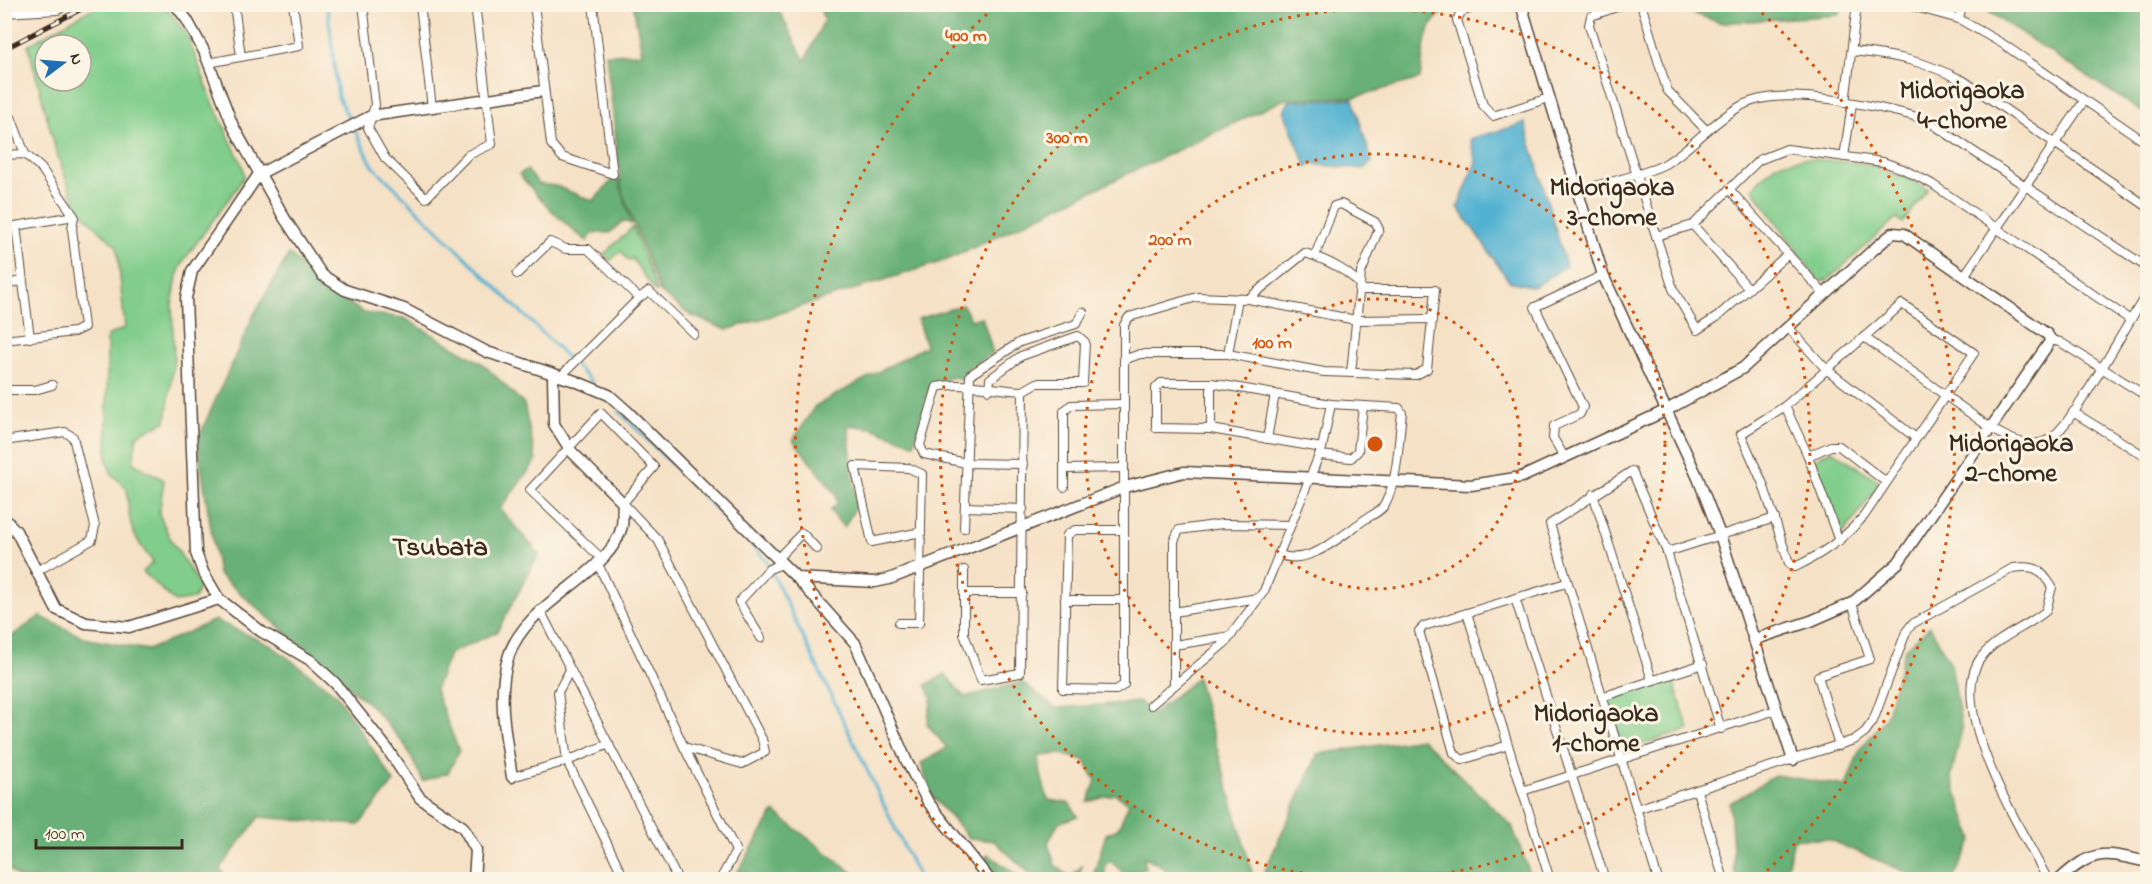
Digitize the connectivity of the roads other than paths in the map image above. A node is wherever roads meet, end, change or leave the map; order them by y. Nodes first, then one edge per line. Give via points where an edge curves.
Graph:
1 (67, 4) edge
2 (175, 4) edge
3 (234, 4) edge
4 (293, 4) edge
5 (363, 4) edge
6 (420, 4) edge
7 (475, 4) edge
8 (534, 4) edge
9 (593, 4) edge
10 (1484, 4) edge
11 (1521, 4) edge
12 (1625, 4) edge
13 (1638, 4) edge
14 (1857, 4) edge
15 (1905, 4) edge
16 (1962, 4) edge
17 (4, 13) edge
18 (1959, 19) junction
19 (1852, 51) junction
20 (241, 57) junction
21 (208, 63) junction
22 (543, 91) junction
23 (1550, 98) junction
24 (488, 100) junction
25 (2084, 100) junction
26 (1849, 103) junction
27 (432, 108) junction
28 (371, 116) junction
29 (11, 117) dead end
30 (1707, 131) junction
31 (2054, 143) junction
32 (2148, 144) edge
33 (25, 154) junction
34 (4, 155) edge
35 (1844, 157) junction
36 (1635, 173) junction
37 (259, 174) junction
38 (2024, 185) junction
39 (1729, 189) junction
40 (1578, 191) junction
41 (2148, 207) edge
42 (74, 216) junction
43 (1693, 225) junction
44 (16, 226) junction
45 (4, 228) edge
46 (1996, 228) junction
47 (1656, 236) junction
48 (1788, 254) junction
49 (1315, 256) junction
50 (2148, 268) edge
51 (517, 274) dead end
52 (1603, 274) junction
53 (1964, 276) junction
54 (23, 281) junction
55 (4, 284) edge
56 (1360, 284) junction
57 (1749, 289) junction
58 (2148, 292) edge
59 (1824, 294) junction
60 (639, 298) junction
61 (1238, 298) junction
62 (1248, 299) junction
63 (1083, 312) dead end
64 (2128, 319) junction
65 (1356, 320) junction
66 (1432, 320) junction
67 (1788, 327) junction
68 (694, 334) dead end
69 (1864, 337) junction
70 (30, 338) junction
71 (4, 340) edge
72 (2051, 340) junction
73 (1228, 354) junction
74 (1125, 359) junction
75 (2101, 368) junction
76 (1826, 369) junction
77 (1352, 373) junction
78 (557, 376) junction
79 (1211, 383) junction
80 (52, 385) dead end
81 (968, 386) junction
82 (4, 390) edge
83 (989, 390) junction
84 (1023, 391) junction
85 (1275, 394) junction
86 (1945, 395) junction
87 (2148, 397) edge
88 (1124, 404) junction
89 (1331, 404) junction
90 (1363, 406) junction
91 (1785, 406) junction
92 (1665, 411) junction
93 (2073, 412) junction
94 (1211, 429) junction
95 (1992, 429) junction
96 (1916, 438) junction
97 (1267, 439) junction
98 (4, 441) edge
99 (570, 449) junction
100 (1320, 452) junction
101 (1808, 456) junction
102 (1565, 458) junction
103 (2148, 458) edge
104 (966, 463) junction
105 (1023, 464) junction
106 (1124, 468) junction
107 (1064, 469) junction
108 (1310, 477) junction
109 (1393, 481) junction
110 (1886, 482) junction
111 (1064, 488) dead end
112 (1125, 488) junction
113 (1593, 494) junction
114 (623, 503) junction
115 (965, 507) junction
116 (1023, 509) junction
117 (4, 518) edge
118 (1775, 518) junction
119 (1290, 525) junction
120 (964, 528) dead end
121 (1023, 528) junction
122 (1124, 530) junction
123 (921, 532) junction
124 (1720, 535) junction
125 (1839, 541) junction
126 (817, 549) dead end
127 (1666, 552) junction
128 (1278, 554) junction
129 (600, 560) junction
130 (775, 565) junction
131 (920, 568) junction
132 (964, 570) dead end
133 (37, 571) junction
134 (797, 578) junction
135 (1566, 583) junction
136 (964, 593) junction
137 (1022, 593) junction
138 (1258, 598) junction
139 (1515, 598) junction
140 (219, 599) junction
141 (1065, 600) junction
142 (1124, 600) junction
143 (1852, 603) junction
144 (540, 610) junction
145 (1174, 612) junction
146 (1467, 613) junction
147 (898, 624) dead end
148 (1231, 636) junction
149 (761, 638) dead end
150 (1753, 640) junction
151 (1174, 645) junction
152 (1703, 664) junction
153 (570, 670) junction
154 (1652, 680) junction
155 (1174, 686) junction
156 (1602, 697) junction
157 (1151, 705) dead end
158 (1776, 710) junction
159 (1721, 729) junction
160 (609, 744) junction
161 (1508, 745) junction
162 (1839, 746) junction
163 (684, 747) junction
164 (1621, 759) junction
165 (1793, 760) junction
166 (567, 761) junction
167 (1571, 775) junction
168 (512, 777) joint
169 (1522, 790) junction
170 (1697, 791) junction
171 (1636, 809) junction
172 (2148, 862) edge
173 (474, 879) edge
174 (625, 879) edge
175 (678, 879) edge
176 (720, 879) edge
177 (990, 879) edge
178 (1550, 879) edge
179 (1605, 879) edge
180 (1658, 879) edge
181 (1724, 879) edge
182 (2048, 879) edge
183 (2059, 879) edge

1 - 17 street via 58,10
2 - 21 street
3 - 20 street
4 - 20 street via 299,46
5 - 28 street via 375,105
6 - 27 street
7 - 24 street
8 - 22 street
9 - 22 street via 613,174 562,157 551,144
10 - 23 street via 1461,12 1457,20 1483,105 1492,116
11 - 23 street
12 - 36 street via 1591,16 1588,26
13 - 30 street via 1667,90
14 - 19 street
15 - 18 street
16 - 18 street
18 - 25 street via 2004,44
19 - 26 street
19 - 31 street via 1901,56 1931,65 1964,81
20 - 21 street
21 - 37 street via 232,126
22 - 24 street
23 - 40 street
24 - 27 street
24 - 28 street via 492,144 468,155 426,198 385,158 368,128
25 - 31 street
25 - 32 street
26 - 30 street via 1777,96 1742,105
26 - 35 street
26 - 38 street via 1924,119
27 - 28 street
28 - 37 street
29 - 33 street
30 - 36 street via 1664,165
31 - 38 street
31 - 41 street
33 - 34 street
33 - 42 street via 41,168
35 - 39 street via 1787,150 1769,154
35 - 46 street via 1903,169
36 - 40 street
36 - 47 street
37 - 78 street via 304,249 329,280 345,290 404,309 487,352
37 - 140 street via 192,272 186,297 196,553
38 - 46 street
38 - 50 street
39 - 43 street
39 - 48 street
40 - 52 street
42 - 44 street
42 - 70 street via 72,230 84,327
43 - 47 street
43 - 57 street
44 - 45 street
44 - 54 street
46 - 53 street
46 - 64 street
47 - 57 street via 1673,289 1697,330
48 - 57 street
48 - 59 street
49 - 56 street
49 - 56 street via 1334,206 1341,204 1376,222 1379,229
49 - 62 street via 1305,253
51 - 60 street via 550,242 567,249 594,252
52 - 92 street
52 - 102 street via 1535,307 1583,407 1580,414 1554,426 1553,438
53 - 59 street via 1904,234 1893,233
53 - 72 street via 2048,334
54 - 55 street
54 - 70 street
56 - 65 street
56 - 66 street via 1363,290 1435,290
58 - 64 street
59 - 67 street
60 - 68 street via 650,291
60 - 78 street
61 - 62 street
61 - 73 street
61 - 74 street via 1197,297 1129,317 1124,325
62 - 65 street
63 - 81 street via 1076,324 1020,342 970,375
64 - 75 street
65 - 66 street
65 - 77 street
66 - 77 street via 1427,369 1416,375
67 - 76 street
67 - 92 street via 1743,368
69 - 76 street
69 - 86 street
69 - 86 street via 1902,303 1974,353
70 - 71 street
72 - 75 street
72 - 95 street
73 - 74 street via 1140,354
73 - 77 street via 1324,372
74 - 88 street
75 - 87 street
75 - 93 street
76 - 91 street
76 - 96 street
78 - 99 street via 554,424
78 - 130 street via 609,395
79 - 85 street
79 - 94 street
79 - 94 street via 1161,383 1156,388 1156,428
80 - 82 street via 35,390
81 - 83 street
81 - 104 street
81 - 104 street via 953,383 937,387 920,445 924,454
83 - 84 street
83 - 84 street via 990,379 1021,357 1078,336 1085,342 1083,383 1037,383
84 - 105 street
85 - 89 street
85 - 97 street
86 - 95 street
86 - 96 street
88 - 106 street
88 - 107 street via 1071,405 1064,411
89 - 90 street
89 - 100 street
90 - 100 street via 1358,451 1351,458
90 - 109 street via 1399,408 1402,413
91 - 101 street
91 - 118 street via 1741,435
92 - 102 street
92 - 124 street via 1698,478
93 - 95 street via 2047,441 2027,444
93 - 103 street
94 - 97 street
95 - 143 street via 1898,563
96 - 110 street
97 - 100 street
98 - 133 street via 65,432 73,437 94,526 92,540
99 - 114 street
99 - 114 street via 601,413 654,467
99 - 129 street via 530,490
100 - 108 street
101 - 110 street via 1839,446
101 - 125 street
102 - 109 street via 1500,483
104 - 105 street
104 - 115 street
105 - 116 street
106 - 107 street
106 - 112 street
107 - 111 street
108 - 109 street
108 - 112 street via 1184,472
108 - 119 street
109 - 128 street via 1384,506 1322,549 1300,556
110 - 125 street via 1864,516
112 - 121 street
112 - 122 street
113 - 127 street via 1632,471
113 - 135 street via 1550,524
113 - 154 street
114 - 129 street via 622,526
114 - 163 street via 658,540 762,739 765,752 742,764
115 - 116 street
115 - 120 street
116 - 121 street
117 - 133 street via 16,531
118 - 124 street
118 - 125 street via 1789,563 1796,567 1824,554
119 - 128 street
119 - 145 street via 1221,524 1179,530 1174,541
121 - 131 street
121 - 137 street
122 - 141 street via 1075,530 1067,536
122 - 142 street
123 - 123 street via 922,474 909,468 855,466 872,542
123 - 131 street
124 - 127 street
124 - 150 street
126 - 130 street via 802,533
127 - 152 street
128 - 138 street
129 - 144 street
129 - 163 street
130 - 134 street
130 - 149 street via 739,602
131 - 134 street via 875,582
131 - 147 street via 920,623
132 - 136 street
133 - 140 street via 56,609 104,627 129,627
134 - 177 street via 855,643 928,802
135 - 139 street
135 - 156 street
136 - 137 street
136 - 137 street via 964,634 981,680 1020,673
138 - 145 street
138 - 148 street
139 - 146 street
139 - 167 street
140 - 173 street via 261,632 310,660 335,683 420,798 463,827 476,850
141 - 142 street
141 - 142 street via 1064,689 1116,690 1124,685
143 - 150 street
143 - 162 street via 1870,658 1818,676
144 - 153 street
144 - 168 street via 510,654 503,687 503,722
145 - 151 street
146 - 161 street
146 - 161 street via 1419,631 1454,753 1462,760
148 - 151 street
148 - 155 street
150 - 158 street
151 - 155 street
152 - 154 street
152 - 159 street
153 - 160 street
153 - 166 street via 558,692
154 - 156 street
155 - 157 street
156 - 164 street
158 - 159 street
158 - 165 street
159 - 164 street
160 - 166 street
160 - 175 street
161 - 169 street
162 - 165 street
162 - 182 street via 1865,732 1872,721 1912,624 2013,568 2029,566 2043,573 2052,586 2046,611 1983,655 1975,670 1972,694 1980,745
163 - 176 street via 736,851
164 - 167 street
164 - 171 street
165 - 170 street
166 - 168 street
166 - 174 street
167 - 169 street
167 - 179 street
169 - 178 street
170 - 171 street
170 - 181 street
171 - 180 street
172 - 183 street via 2112,854 2095,855

